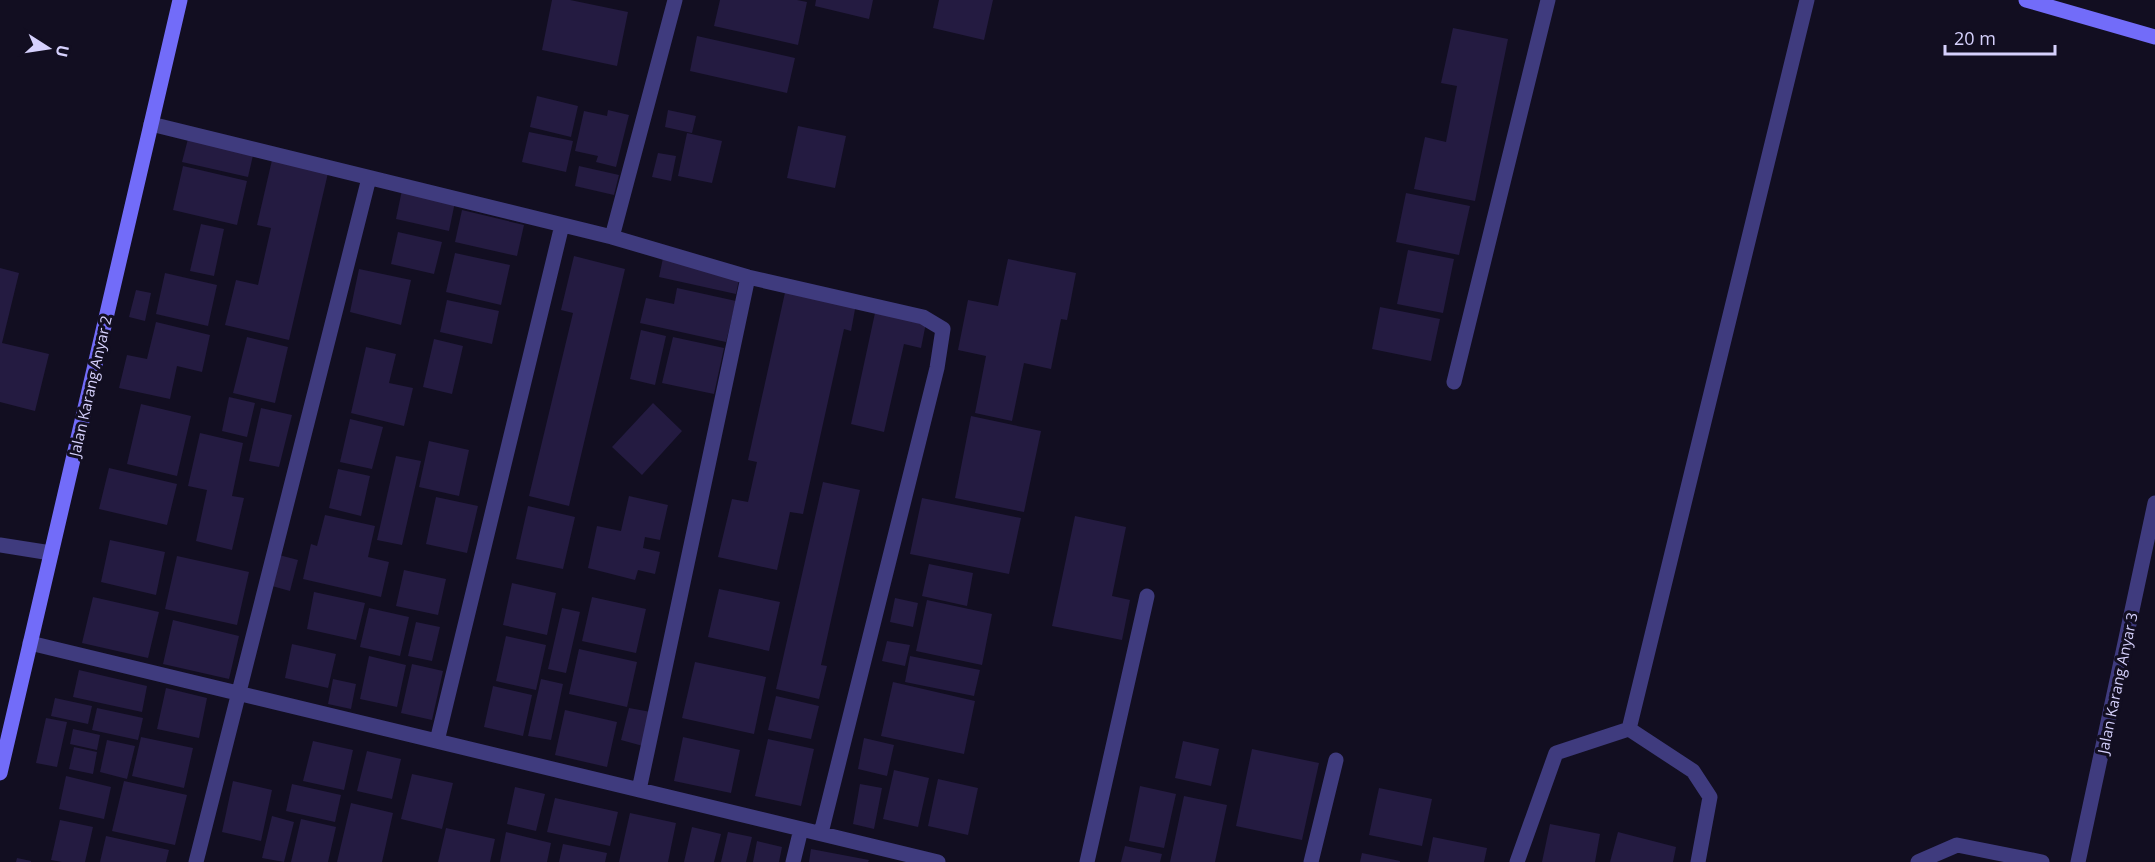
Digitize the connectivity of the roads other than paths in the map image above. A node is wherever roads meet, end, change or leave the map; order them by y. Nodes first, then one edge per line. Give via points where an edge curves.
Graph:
1 (180, 0) edge
2 (675, 0) edge
3 (1548, 0) edge
4 (1807, 0) edge
5 (2026, 0) edge
6 (2155, 38) edge
7 (151, 124) junction
8 (369, 178) junction
9 (562, 225) junction
10 (612, 237) junction
11 (748, 277) junction
12 (1454, 382) dead end
13 (2155, 503) edge
14 (0, 545) edge
15 (51, 553) junction
16 (1147, 596) dead end
17 (30, 643) junction
18 (238, 694) junction
19 (1629, 729) junction
20 (437, 741) junction
21 (1336, 760) dead end
22 (0, 773) edge
23 (639, 790) junction
24 (801, 829) junction
25 (821, 833) junction
26 (196, 862) edge
27 (793, 862) edge
28 (938, 862) edge
29 (1087, 862) edge
30 (1311, 862) edge
31 (1517, 862) edge
32 (1698, 862) edge
33 (1918, 862) edge
34 (2042, 862) edge
35 (2078, 862) edge

1 - 7 street, Jalan Karang Anyar 2
2 - 10 street
3 - 12 street
4 - 19 street
5 - 6 street
7 - 8 street
7 - 15 street, Jalan Karang Anyar 2
8 - 9 street
8 - 18 street
9 - 10 street
9 - 20 street
10 - 11 street
11 - 23 street
11 - 25 street via 923,316 943,329 937,368
13 - 35 street, Jalan Karang Anyar 3
14 - 15 street
15 - 17 street, Jalan Karang Anyar 2
16 - 29 street
17 - 18 street
17 - 22 street, Jalan Karang Anyar 2
18 - 20 street
18 - 26 street
19 - 31 street via 1557,753
19 - 32 street via 1693,771 1710,797
20 - 23 street
21 - 30 street
23 - 24 street
24 - 25 street
24 - 27 street
25 - 28 street
33 - 34 street via 1957,845

